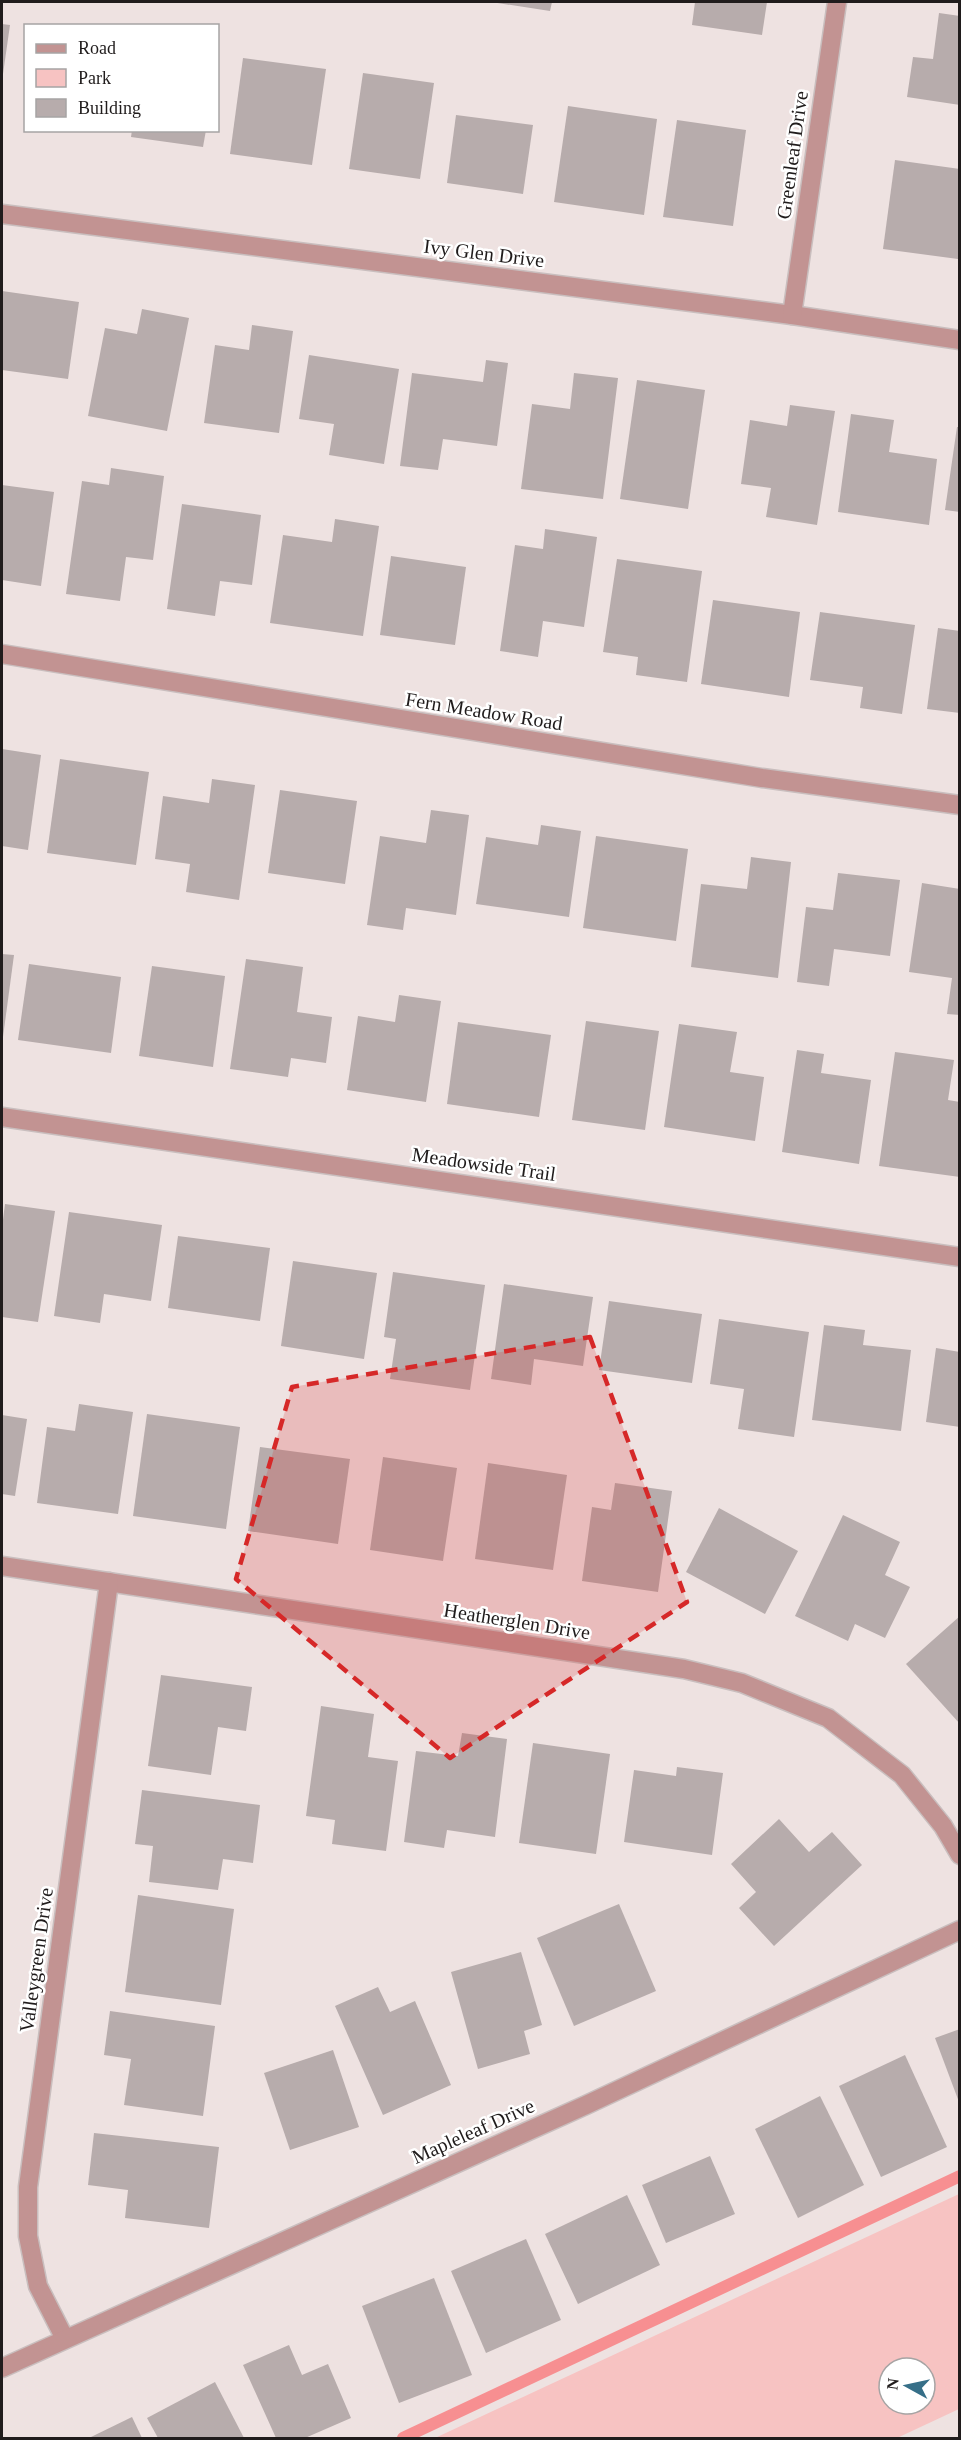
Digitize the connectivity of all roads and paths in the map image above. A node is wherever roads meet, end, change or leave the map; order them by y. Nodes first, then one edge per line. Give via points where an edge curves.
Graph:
1 (837, 2) edge
2 (2, 214) edge
3 (792, 315) junction
4 (960, 340) edge
5 (2, 654) edge
6 (960, 805) edge
7 (2, 1117) edge
8 (960, 1257) edge
9 (2, 1566) edge
10 (109, 1582) junction
11 (960, 1855) edge
12 (960, 1930) edge
13 (64, 2339) junction
14 (2, 2368) edge

1 - 3 street, Greenleaf Drive
2 - 3 street, Ivy Glen Drive
3 - 4 street, Ivy Glen Drive
5 - 6 street, Fern Meadow Road via 762,778
7 - 8 street, Meadowside Trail
9 - 10 street, Heatherglen Drive
10 - 11 street, Heatherglen Drive via 684,1669 742,1683 828,1718 902,1775 943,1826
10 - 13 street, Valleygreen Drive via 28,2187 28,2236 38,2286
12 - 13 street, Mapleleaf Drive via 586,2105
13 - 14 street, Mapleleaf Drive

